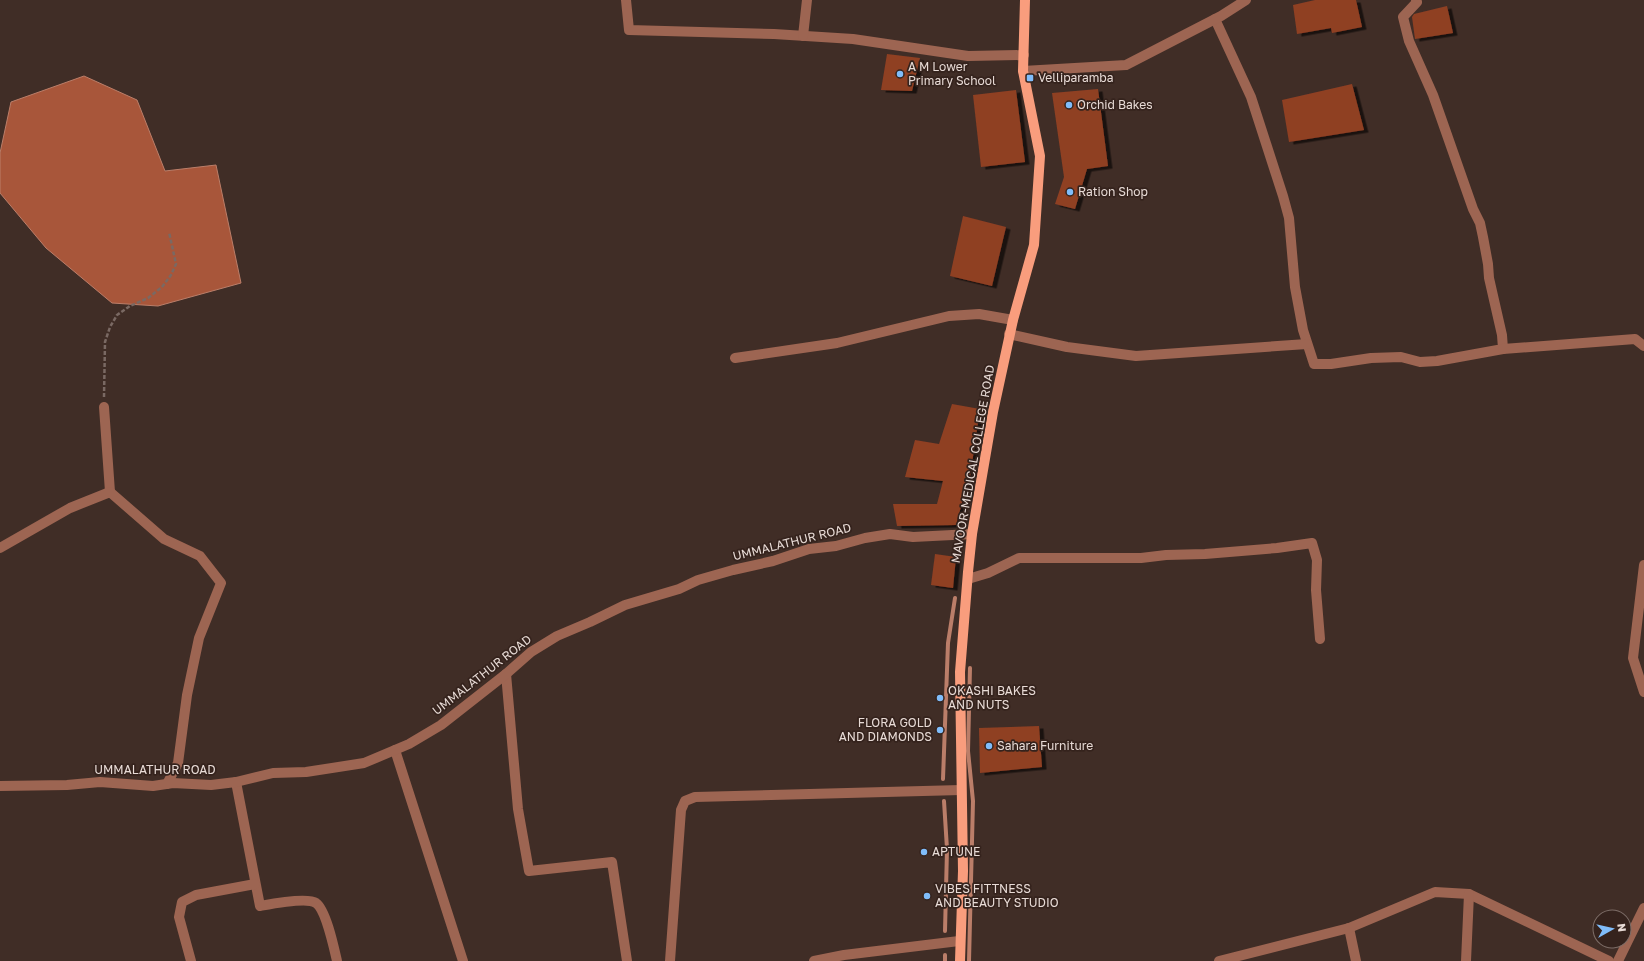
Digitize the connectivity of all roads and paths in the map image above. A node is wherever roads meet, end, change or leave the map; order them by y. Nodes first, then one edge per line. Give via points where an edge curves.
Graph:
1 (626, 0) edge
2 (806, 0) edge
3 (1025, 0) edge
4 (1246, 0) edge
5 (1416, 0) edge
6 (1215, 19) junction
7 (803, 36) junction
8 (1024, 55) junction
9 (1023, 71) junction
10 (169, 232) dead end
11 (1013, 320) junction
12 (1010, 334) junction
13 (1307, 344) junction
14 (1644, 346) edge
15 (1503, 349) junction
16 (735, 358) dead end
17 (104, 407) joint
18 (110, 492) junction
19 (972, 534) junction
20 (0, 548) edge
21 (1644, 564) edge
22 (968, 579) junction
23 (1320, 639) dead end
24 (506, 674) junction
25 (1644, 692) edge
26 (395, 750) junction
27 (236, 782) junction
28 (167, 784) junction
29 (0, 786) edge
30 (962, 790) junction
31 (256, 884) junction
32 (1468, 894) junction
33 (1644, 908) edge
34 (1349, 928) junction
35 (959, 941) junction
36 (191, 961) edge
37 (337, 961) edge
38 (463, 961) edge
39 (627, 961) edge
40 (670, 961) edge
41 (814, 961) edge
42 (960, 961) edge
43 (1219, 961) edge
44 (1356, 961) edge
45 (1466, 961) edge
46 (1609, 961) edge
47 (1618, 961) edge

1 - 7 street via 629,30
2 - 7 street
3 - 8 main road, MAVOOR-MEDICAL COLLEGE ROAD
4 - 6 street
5 - 15 street via 1417,2 1403,17 1409,41 1433,95 1480,223
6 - 9 street via 1126,65
6 - 13 street via 1251,97 1283,196 1292,240 1295,287
7 - 8 street via 853,39 968,56
8 - 9 main road, MAVOOR-MEDICAL COLLEGE ROAD
9 - 11 main road, MAVOOR-MEDICAL COLLEGE ROAD via 1040,156 1034,245
10 - 17 path via 176,264 171,275 162,287 148,298 117,315 110,327 105,342
11 - 12 main road, MAVOOR-MEDICAL COLLEGE ROAD
11 - 16 street via 979,314 949,316 837,344
12 - 13 street via 1067,347 1136,356
12 - 19 main road, MAVOOR-MEDICAL COLLEGE ROAD via 993,412
13 - 15 street via 1314,364 1401,357 1420,362 1437,361
14 - 15 street via 1635,339
17 - 18 street
18 - 20 street via 70,508
18 - 28 street via 164,538 200,556 221,583 199,638 187,695 178,763
19 - 22 main road, MAVOOR-MEDICAL COLLEGE ROAD
19 - 24 street, UMMALATHUR ROAD via 913,537 890,534 865,538 836,546 809,549 698,580 679,589 625,605 557,636 531,652
21 - 25 street via 1633,658
22 - 23 street via 988,573 1019,558 1141,558 1312,543 1317,560 1316,590
22 - 30 main road, MAVOOR-MEDICAL COLLEGE ROAD via 960,672
24 - 26 street, UMMALATHUR ROAD via 441,725
24 - 39 street via 518,810 529,871 612,862
26 - 27 street, UMMALATHUR ROAD via 364,763 306,772 272,773
26 - 38 street
27 - 28 street, UMMALATHUR ROAD via 211,785
27 - 31 street
28 - 29 street, UMMALATHUR ROAD via 153,786 100,782 67,786
30 - 35 main road, MAVOOR-MEDICAL COLLEGE ROAD via 963,871
30 - 40 street via 695,797 685,801 681,810
31 - 36 street via 196,895 182,902 179,917
31 - 37 street via 260,906 308,900 316,902 323,912
32 - 34 street via 1434,892
32 - 45 street
32 - 46 street
33 - 47 street
34 - 43 street
34 - 44 street
35 - 41 street
35 - 42 main road, MAVOOR-MEDICAL COLLEGE ROAD

